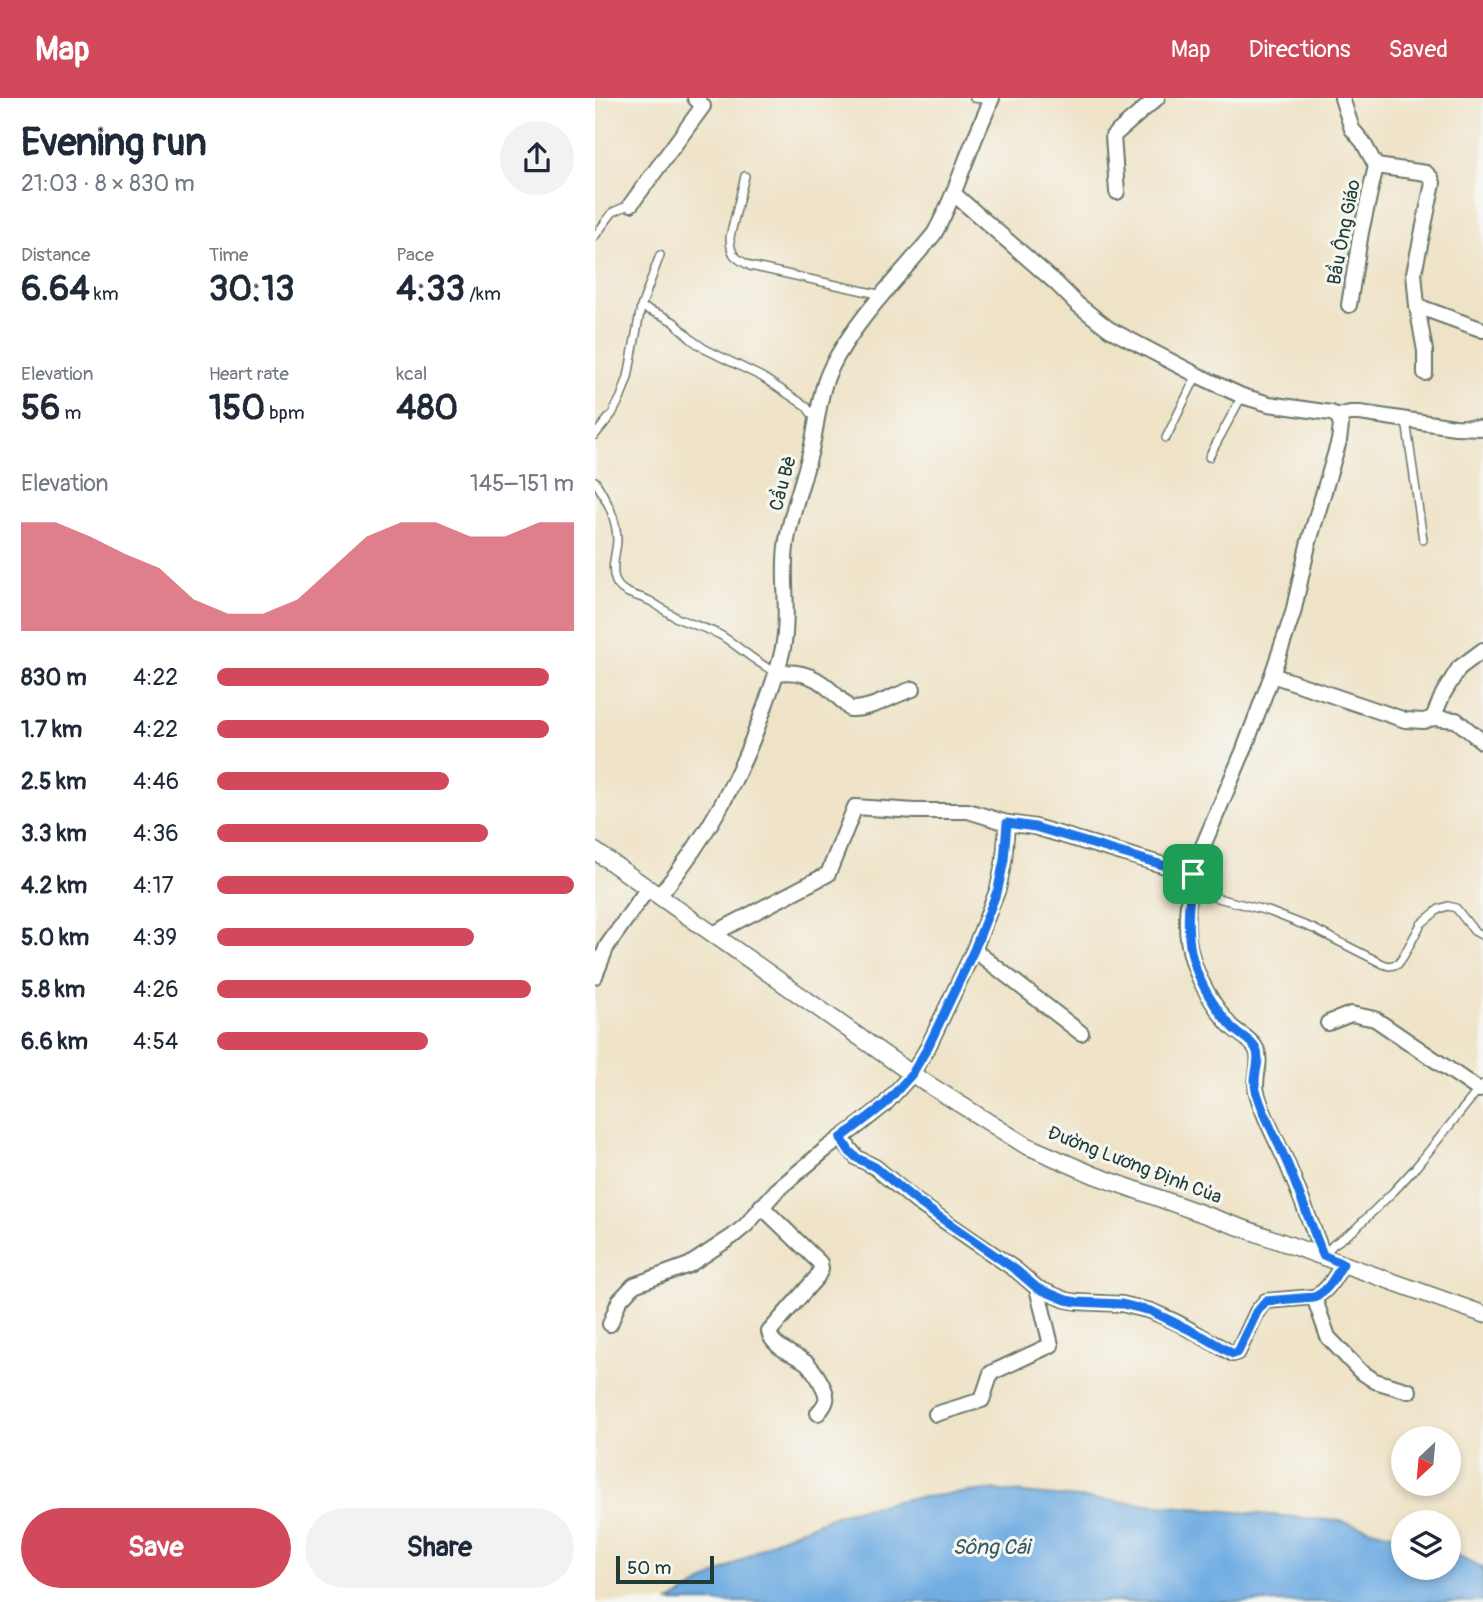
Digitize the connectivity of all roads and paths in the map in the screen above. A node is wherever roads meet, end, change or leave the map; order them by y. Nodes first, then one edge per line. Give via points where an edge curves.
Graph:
1 (695, 98) edge
2 (974, 98) edge
3 (1157, 98) edge
4 (1342, 98) edge
5 (992, 99) edge
6 (1376, 166) junction
7 (745, 176) dead end
8 (1117, 192) dead end
9 (954, 194) junction
10 (631, 204) joint
11 (595, 236) edge
12 (660, 255) dead end
13 (882, 296) junction
14 (1349, 305) dead end
15 (1417, 306) junction
16 (641, 307) junction
17 (1483, 330) edge
18 (1425, 373) dead end
19 (1196, 376) junction
20 (1241, 396) junction
21 (1338, 416) junction
22 (1406, 420) junction
23 (817, 423) junction
24 (1483, 428) edge
25 (595, 435) edge
26 (1166, 438) dead end
27 (1209, 457) dead end
28 (595, 481) edge
29 (1423, 540) dead end
30 (1483, 650) edge
31 (776, 673) junction
32 (1272, 675) junction
33 (913, 689) dead end
34 (1433, 718) junction
35 (1483, 742) edge
36 (1007, 823) junction
37 (595, 851) edge
38 (1193, 874) junction
39 (1190, 891) junction
40 (654, 892) junction
41 (713, 934) junction
42 (1483, 936) edge
43 (974, 950) junction
44 (599, 955) edge
45 (595, 976) edge
46 (1328, 1023) dead end
47 (1081, 1033) dead end
48 (912, 1074) junction
49 (1481, 1087) edge
50 (841, 1138) junction
51 (761, 1206) junction
52 (1323, 1255) junction
53 (1343, 1264) junction
54 (1037, 1288) junction
55 (1314, 1297) junction
56 (1483, 1314) edge
57 (610, 1324) dead end
58 (1409, 1391) dead end
59 (818, 1413) dead end
60 (936, 1414) dead end

1 - 10 street via 702,106
2 - 5 lane
3 - 8 street via 1113,136
4 - 6 street, Bầu Ông Giáo via 1352,129
5 - 9 street, Cầu Bè
6 - 14 street, Bầu Ông Giáo
6 - 15 street, Bầu Ông Giáo via 1426,173 1433,183 1414,273
7 - 13 lane via 730,237 733,255 750,266
9 - 13 street, Cầu Bè via 934,234
9 - 19 street via 1109,329
10 - 11 lane via 613,212
12 - 16 lane
13 - 23 street, Cầu Bè via 831,368
15 - 17 street
15 - 18 street, Bầu Ông Giáo
16 - 23 lane via 674,322 705,349 806,406
16 - 25 lane via 621,397
19 - 20 street
19 - 26 lane
20 - 21 street
20 - 27 lane
21 - 22 street via 1360,413
21 - 32 street via 1339,441
22 - 24 street
22 - 29 lane
23 - 31 street, Cầu Bè via 786,548 785,638
28 - 31 lane via 616,526 615,581 625,592 722,636
30 - 34 street via 1459,668
31 - 33 street via 811,676 851,709
31 - 40 street, Cầu Bè via 741,767 718,813 690,858
32 - 34 street via 1405,720
32 - 38 street
34 - 35 street via 1455,720
36 - 38 street via 1035,827
36 - 41 street via 968,811 855,807 828,874
36 - 43 street via 998,889
37 - 40 street, Đường Lương Định Của
38 - 39 street
39 - 42 lane via 1268,911 1389,966 1398,964 1421,924 1448,906 1456,908
39 - 52 street via 1187,927 1192,962 1219,1012 1255,1047 1256,1092
40 - 41 street, Đường Lương Định Của
40 - 44 street, Cầu Bè
41 - 48 street, Đường Lương Định Của
43 - 47 street
43 - 48 street
44 - 45 street, Cầu Bè
46 - 49 street via 1351,1014 1375,1019
48 - 50 street via 884,1105
48 - 52 street, Đường Lương Định Của via 1047,1155
49 - 52 lane via 1394,1191
50 - 51 street
50 - 54 street via 857,1158
51 - 57 street via 746,1225 712,1251 689,1265 634,1285 619,1301
51 - 59 street via 820,1264 817,1277 769,1332 772,1340 817,1375 827,1398
52 - 53 street, Đường Lương Định Của
53 - 55 street via 1326,1289
53 - 56 street, Đường Lương Định Của
54 - 55 street via 1066,1300 1151,1311 1233,1354 1266,1301
54 - 60 street via 1052,1345 991,1373 982,1400
55 - 58 street via 1328,1336 1360,1371 1375,1381

